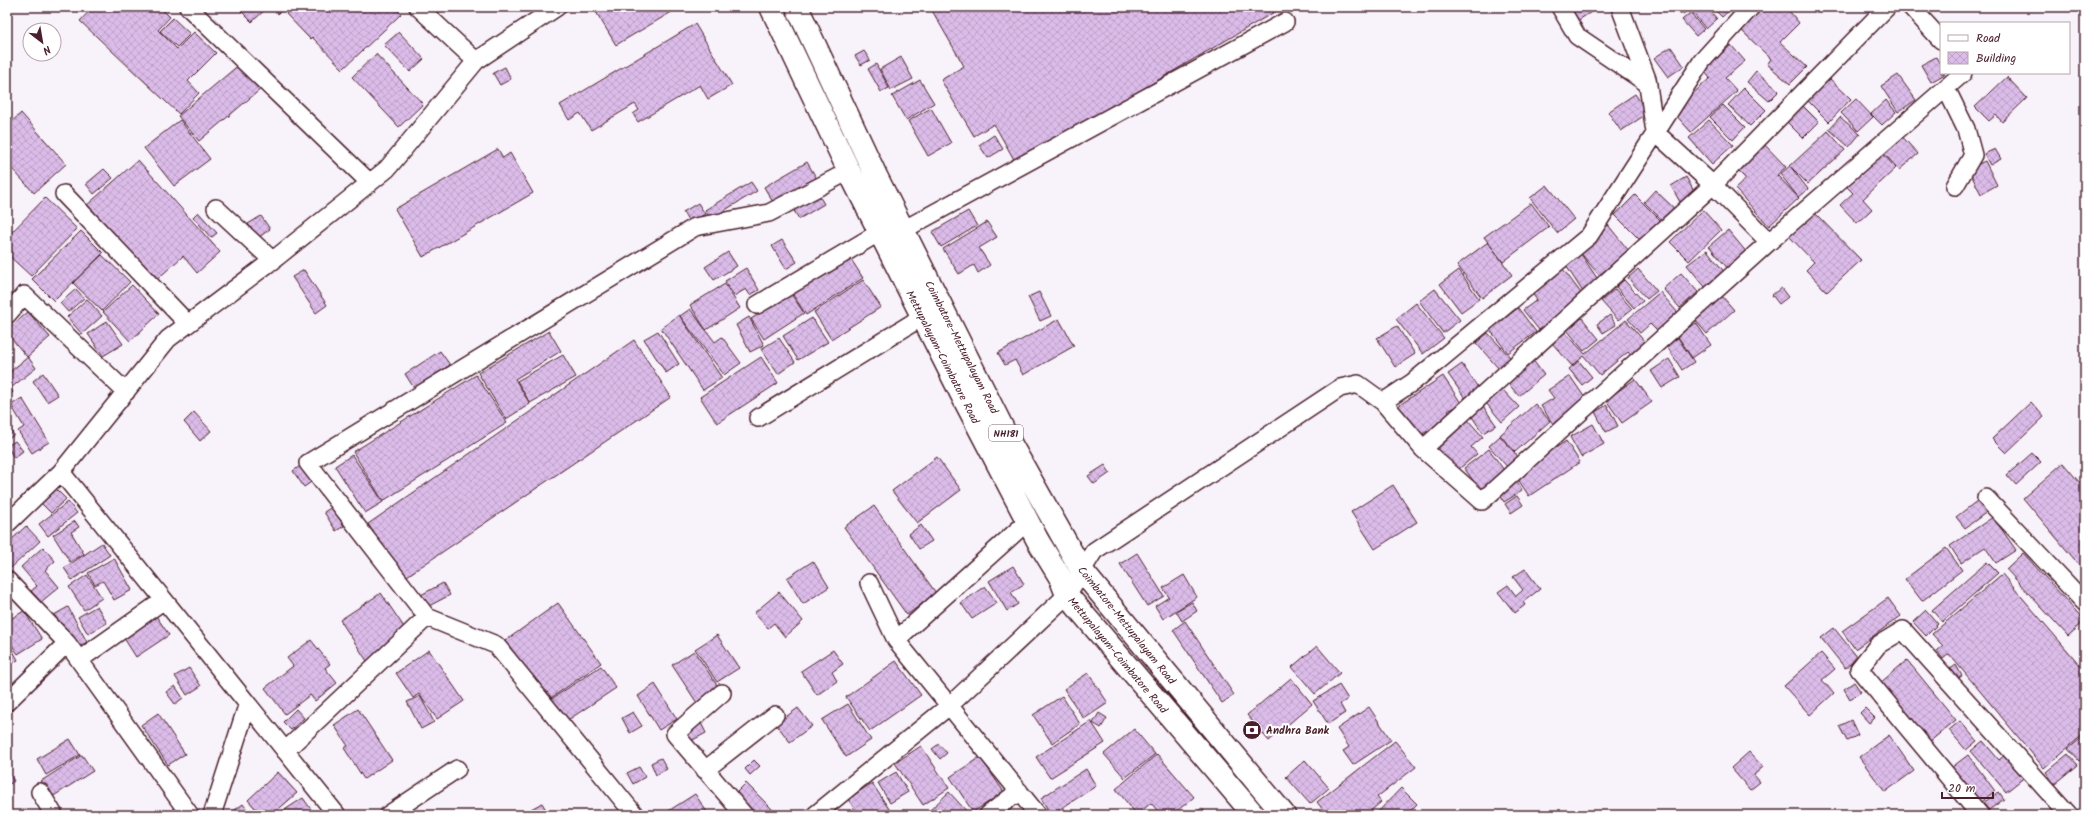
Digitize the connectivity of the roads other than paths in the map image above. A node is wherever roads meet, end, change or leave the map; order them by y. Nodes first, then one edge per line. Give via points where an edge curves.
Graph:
1 (188, 7) edge
2 (418, 7) edge
3 (557, 7) edge
4 (771, 7) edge
5 (797, 7) edge
6 (1560, 7) edge
7 (1620, 7) edge
8 (1752, 7) edge
9 (1887, 7) edge
10 (1910, 7) edge
11 (1285, 22) dead end
12 (1940, 39) edge
13 (476, 62) junction
14 (1962, 74) edge
15 (1648, 84) junction
16 (1946, 88) junction
17 (1655, 132) junction
18 (849, 171) junction
19 (370, 183) junction
20 (1713, 185) junction
21 (1955, 186) dead end
22 (64, 194) dead end
23 (216, 208) dead end
24 (903, 230) junction
25 (880, 232) junction
26 (1769, 242) junction
27 (273, 261) junction
28 (757, 305) dead end
29 (7, 315) edge
30 (922, 317) junction
31 (188, 324) junction
32 (126, 392) junction
33 (1383, 402) junction
34 (758, 418) dead end
35 (1424, 449) junction
36 (61, 472) junction
37 (1986, 498) dead end
38 (1028, 521) junction
39 (7, 524) edge
40 (1082, 571) junction
41 (7, 580) edge
42 (869, 583) dead end
43 (1067, 595) junction
44 (164, 600) junction
45 (2085, 603) edge
46 (427, 617) junction
47 (896, 640) junction
48 (67, 643) junction
49 (80, 660) junction
50 (722, 693) dead end
51 (7, 702) edge
52 (247, 706) junction
53 (949, 706) junction
54 (775, 715) dead end
55 (285, 751) junction
56 (457, 769) dead end
57 (705, 770) junction
58 (1018, 791) junction
59 (40, 792) dead end
60 (54, 815) edge
61 (190, 815) edge
62 (212, 815) edge
63 (337, 815) edge
64 (388, 815) edge
65 (635, 815) edge
66 (744, 815) edge
67 (815, 815) edge
68 (988, 815) edge
69 (1038, 815) edge
70 (1254, 815) edge
71 (1284, 815) edge
72 (1980, 815) edge
73 (2069, 815) edge

1 - 19 street
2 - 13 street
3 - 13 street
4 - 18 highway, Mettupalayam-Coimbatore Road / NH181
5 - 24 highway, Coimbatore-Mettupalayam Road / NH181
6 - 15 street via 1577,36
7 - 15 street
8 - 17 street via 1702,61
9 - 20 street
10 - 12 street
11 - 24 street
13 - 19 street via 387,169
14 - 16 street
15 - 17 street
16 - 21 street via 1966,129 1972,156
16 - 26 street
17 - 20 street
17 - 33 street via 1589,236 1413,382
18 - 25 highway, Mettupalayam-Coimbatore Road / NH181
18 - 46 street via 769,213 695,227 308,463
19 - 27 street
20 - 26 street
20 - 35 street
22 - 31 street
23 - 27 street
24 - 40 highway, Coimbatore-Mettupalayam Road / NH181 via 1010,443
25 - 28 street
25 - 30 highway, Mettupalayam-Coimbatore Road / NH181
26 - 35 street via 1482,501
27 - 31 street
29 - 32 street via 24,295
30 - 34 street
30 - 38 highway, Mettupalayam-Coimbatore Road / NH181
31 - 32 street via 168,339
32 - 36 street
33 - 35 street
33 - 40 street via 1358,384 1340,388 1094,551
36 - 39 street
36 - 44 street
37 - 45 street
38 - 43 highway, Mettupalayam-Coimbatore Road / NH181 via 1060,577
38 - 47 street
40 - 43 street
40 - 71 highway, Coimbatore-Mettupalayam Road / NH181
41 - 48 street
42 - 47 street
43 - 53 street
43 - 70 highway, Mettupalayam-Coimbatore Road / NH181
44 - 49 street
44 - 52 street
46 - 55 street
46 - 65 street via 496,645
47 - 53 street
48 - 49 street
48 - 51 street
49 - 61 street
50 - 57 street via 675,734
52 - 55 street
52 - 62 street
53 - 58 street
53 - 67 street
54 - 57 street
55 - 63 street
56 - 64 street
57 - 66 street
58 - 68 street
58 - 69 street
59 - 60 street
72 - 73 street via 1859,669 1878,645 1903,630

